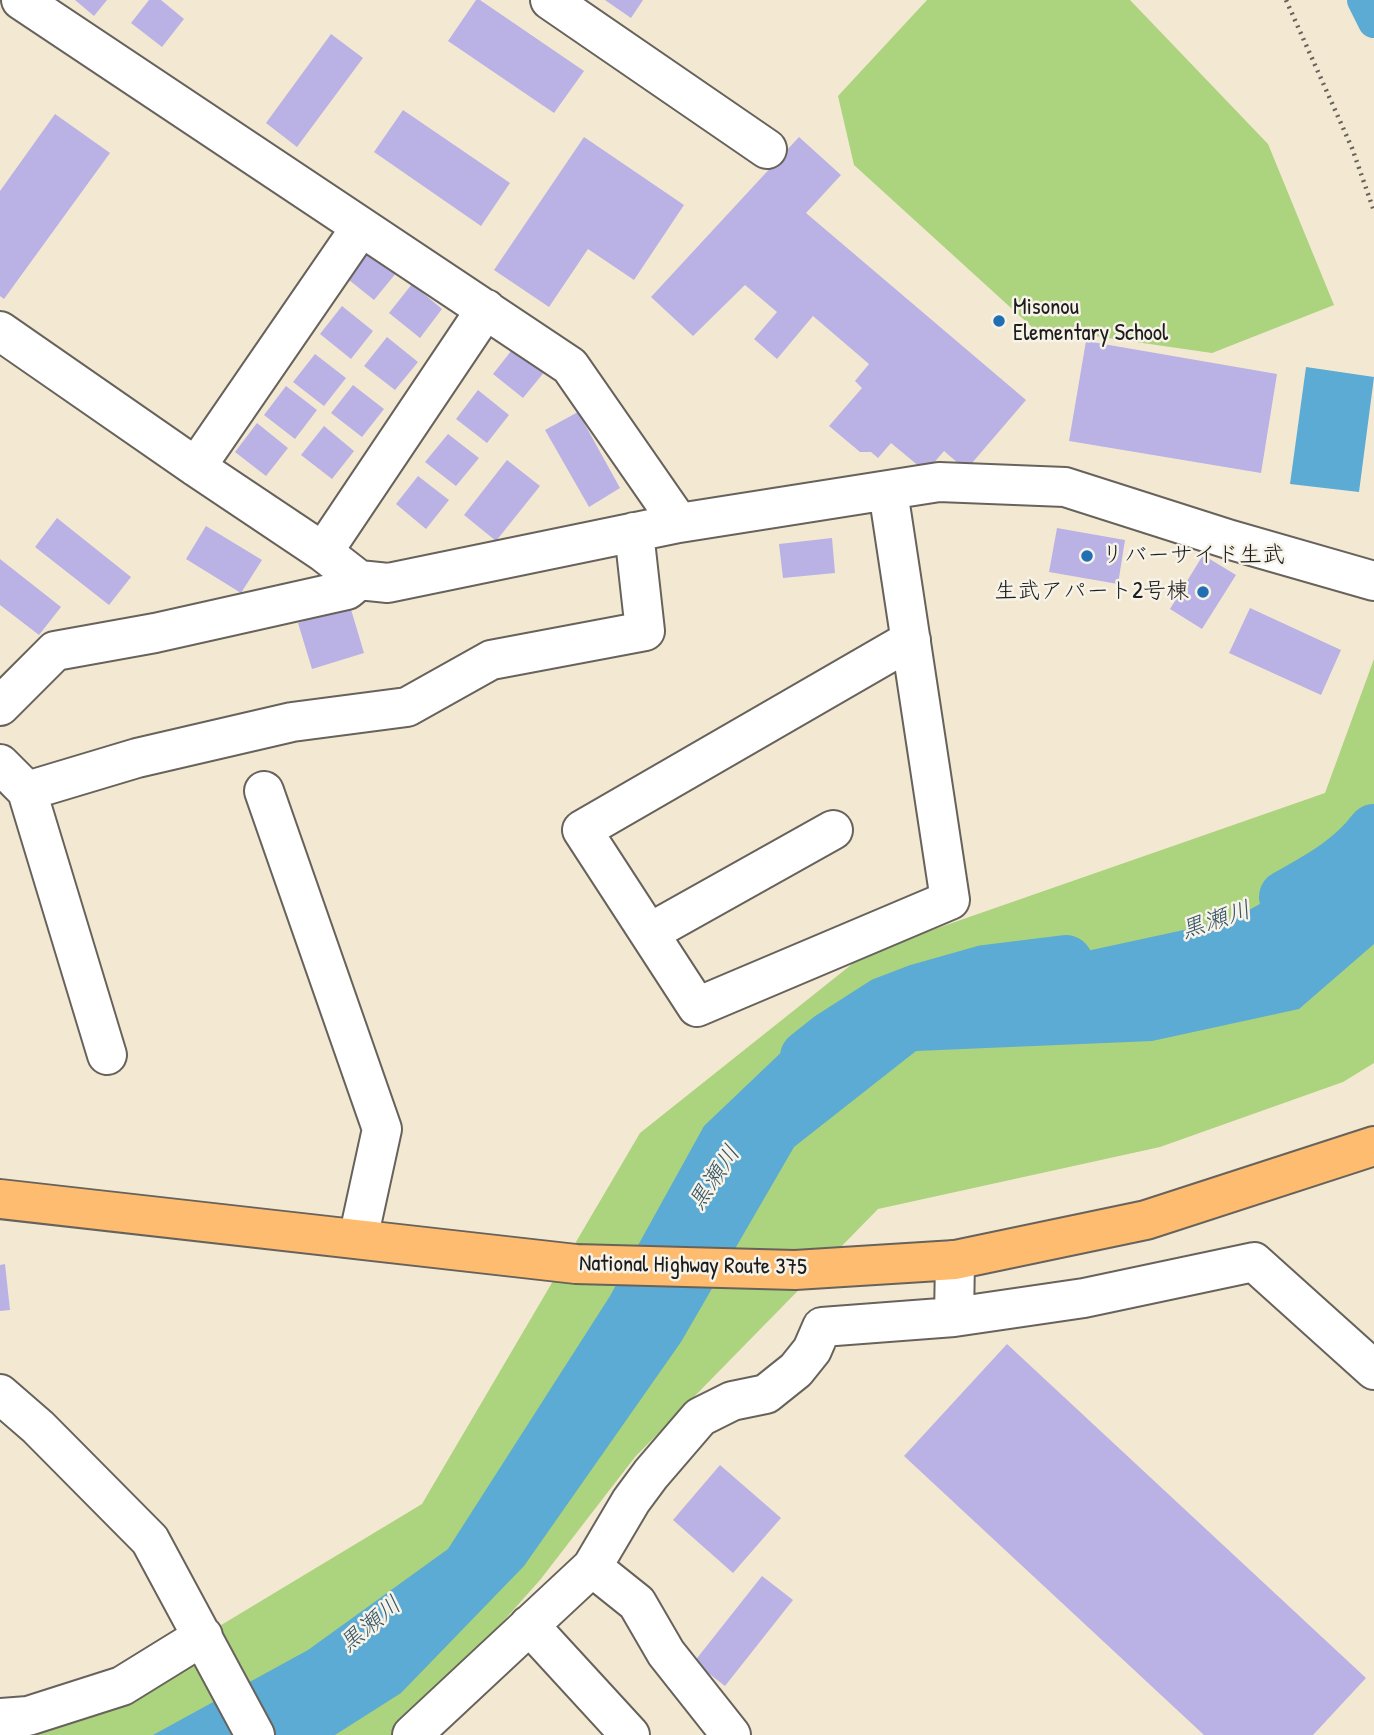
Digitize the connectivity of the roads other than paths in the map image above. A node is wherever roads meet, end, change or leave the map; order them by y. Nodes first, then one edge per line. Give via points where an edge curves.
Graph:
1 (21, 0) edge
2 (550, 0) edge
3 (767, 149) dead end
4 (361, 227) junction
5 (486, 309) junction
6 (0, 331) edge
7 (196, 467) junction
8 (888, 491) junction
9 (679, 523) junction
10 (634, 532) junction
11 (323, 552) junction
12 (359, 580) junction
13 (1374, 581) edge
14 (911, 640) junction
15 (0, 706) edge
16 (0, 765) edge
17 (264, 790) dead end
18 (27, 791) junction
19 (833, 830) dead end
20 (649, 933) junction
21 (107, 1055) dead end
22 (1374, 1146) edge
23 (0, 1199) edge
24 (358, 1239) junction
25 (955, 1260) junction
26 (954, 1317) junction
27 (1374, 1370) edge
28 (0, 1394) edge
29 (592, 1567) junction
30 (529, 1625) junction
31 (203, 1636) junction
32 (0, 1718) edge
33 (255, 1735) edge
34 (412, 1735) edge
35 (630, 1735) edge
36 (730, 1735) edge

1 - 4 street
2 - 3 street
4 - 5 street
4 - 7 street
5 - 9 street via 570,366
5 - 11 street
6 - 7 street
7 - 11 street
8 - 9 street
8 - 13 street via 939,482 1065,487
8 - 14 street
9 - 10 street
10 - 12 street via 388,583
10 - 18 street via 645,631 491,660 407,706 292,722 137,758
11 - 12 street
12 - 15 street via 348,590 55,651
14 - 20 street via 582,830
14 - 20 street via 950,900 697,1007
16 - 18 street
17 - 24 street via 382,1129
18 - 21 street
19 - 20 street
22 - 25 highway, National Highway Route 375 via 1146,1220
23 - 24 highway, National Highway Route 375
24 - 25 highway, National Highway Route 375 via 576,1264 795,1270
25 - 26 street
26 - 27 street via 1084,1298 1254,1262
26 - 29 street via 822,1327 796,1370 766,1394 732,1401 700,1417 638,1492
28 - 31 street via 150,1540
29 - 30 street
29 - 36 street via 636,1603 666,1653
30 - 34 street
30 - 35 street
31 - 32 street via 122,1686 29,1716
31 - 33 street

